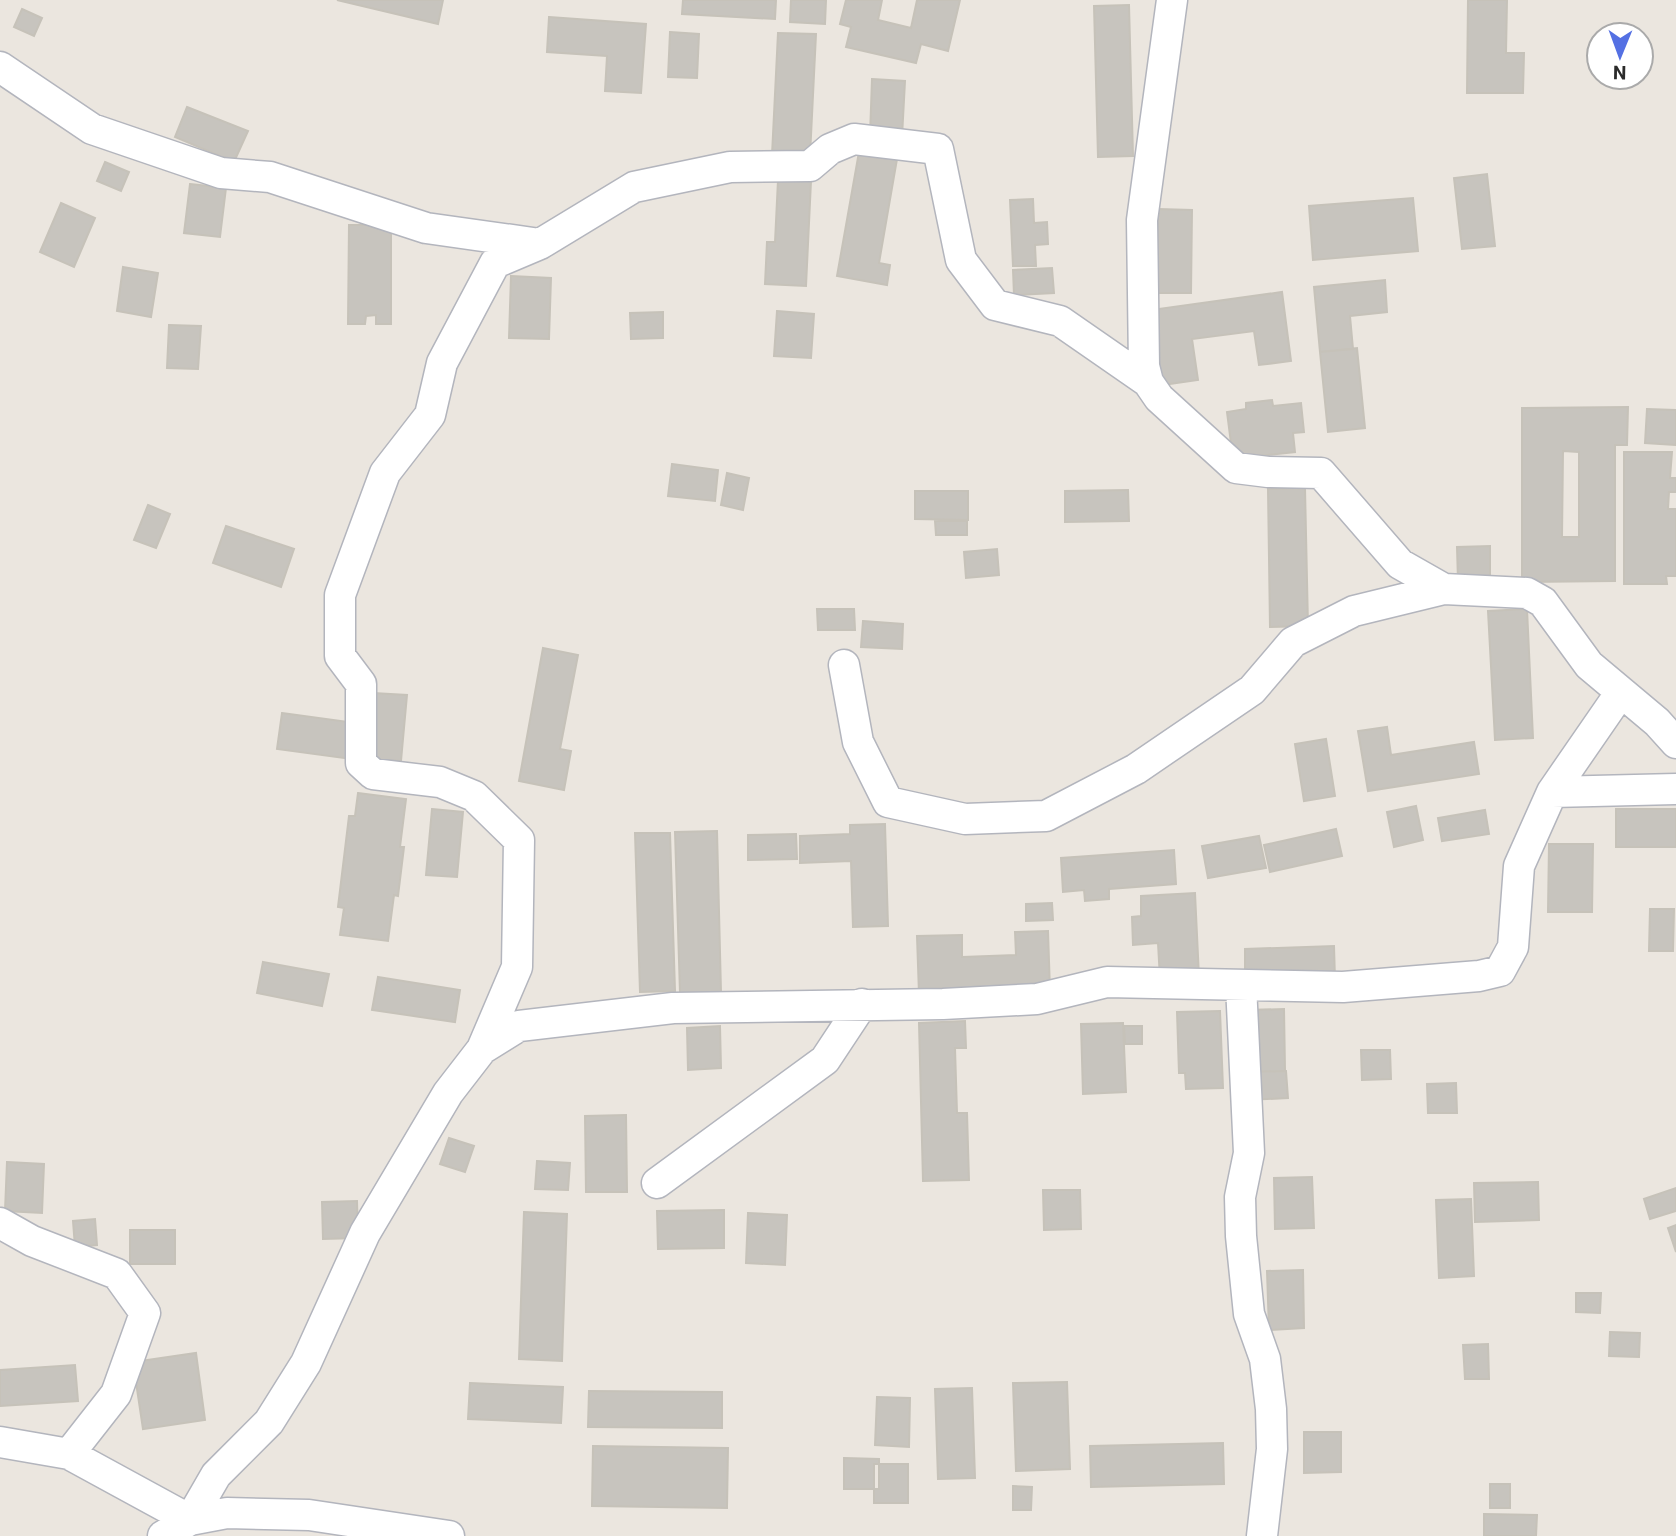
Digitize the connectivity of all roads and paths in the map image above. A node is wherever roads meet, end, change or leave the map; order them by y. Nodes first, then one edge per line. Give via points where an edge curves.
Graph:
1 (1172, 0) edge
2 (0, 67) edge
3 (540, 244) junction
4 (1148, 382) junction
5 (1444, 589) junction
6 (844, 665) dead end
7 (1621, 692) junction
8 (1676, 743) edge
9 (1676, 789) edge
10 (1552, 792) junction
11 (1241, 985) junction
12 (862, 1004) junction
13 (482, 1049) junction
14 (657, 1183) dead end
15 (0, 1223) edge
16 (0, 1442) edge
17 (69, 1454) junction
18 (190, 1520) junction
19 (163, 1536) edge
20 (449, 1536) edge
21 (1262, 1536) edge

1 - 4 street via 1142,220
2 - 3 street via 92,129 221,173 270,177 426,228
3 - 4 street via 634,187 730,167 810,166 830,149 854,139 938,149 961,260 995,305 1060,321
3 - 13 street via 495,263 442,362 430,415 385,473 340,595 340,656 361,684 360,763 373,774 440,782 474,796 519,840 517,967
4 - 5 street via 1159,398 1236,468 1321,473 1400,564
5 - 6 street via 1354,611 1293,642 1252,691 1136,769 1046,816 965,819 888,802 858,742
5 - 7 street via 1527,593 1543,602 1589,666
7 - 8 street
7 - 10 street
9 - 10 street
10 - 11 street via 1518,866 1513,947 1500,971 1343,987
11 - 12 street via 1107,982 1037,999
11 - 21 street via 1249,1153 1240,1197 1241,1236 1249,1314 1265,1359 1271,1409 1272,1450
12 - 13 street via 673,1008 519,1026
12 - 14 street via 825,1060
13 - 18 street via 448,1093 365,1233 300,1373 269,1422 216,1475
15 - 17 street via 32,1241 117,1274 145,1313 116,1394
16 - 17 street
17 - 18 street
18 - 19 street
18 - 20 street via 227,1513 309,1515

